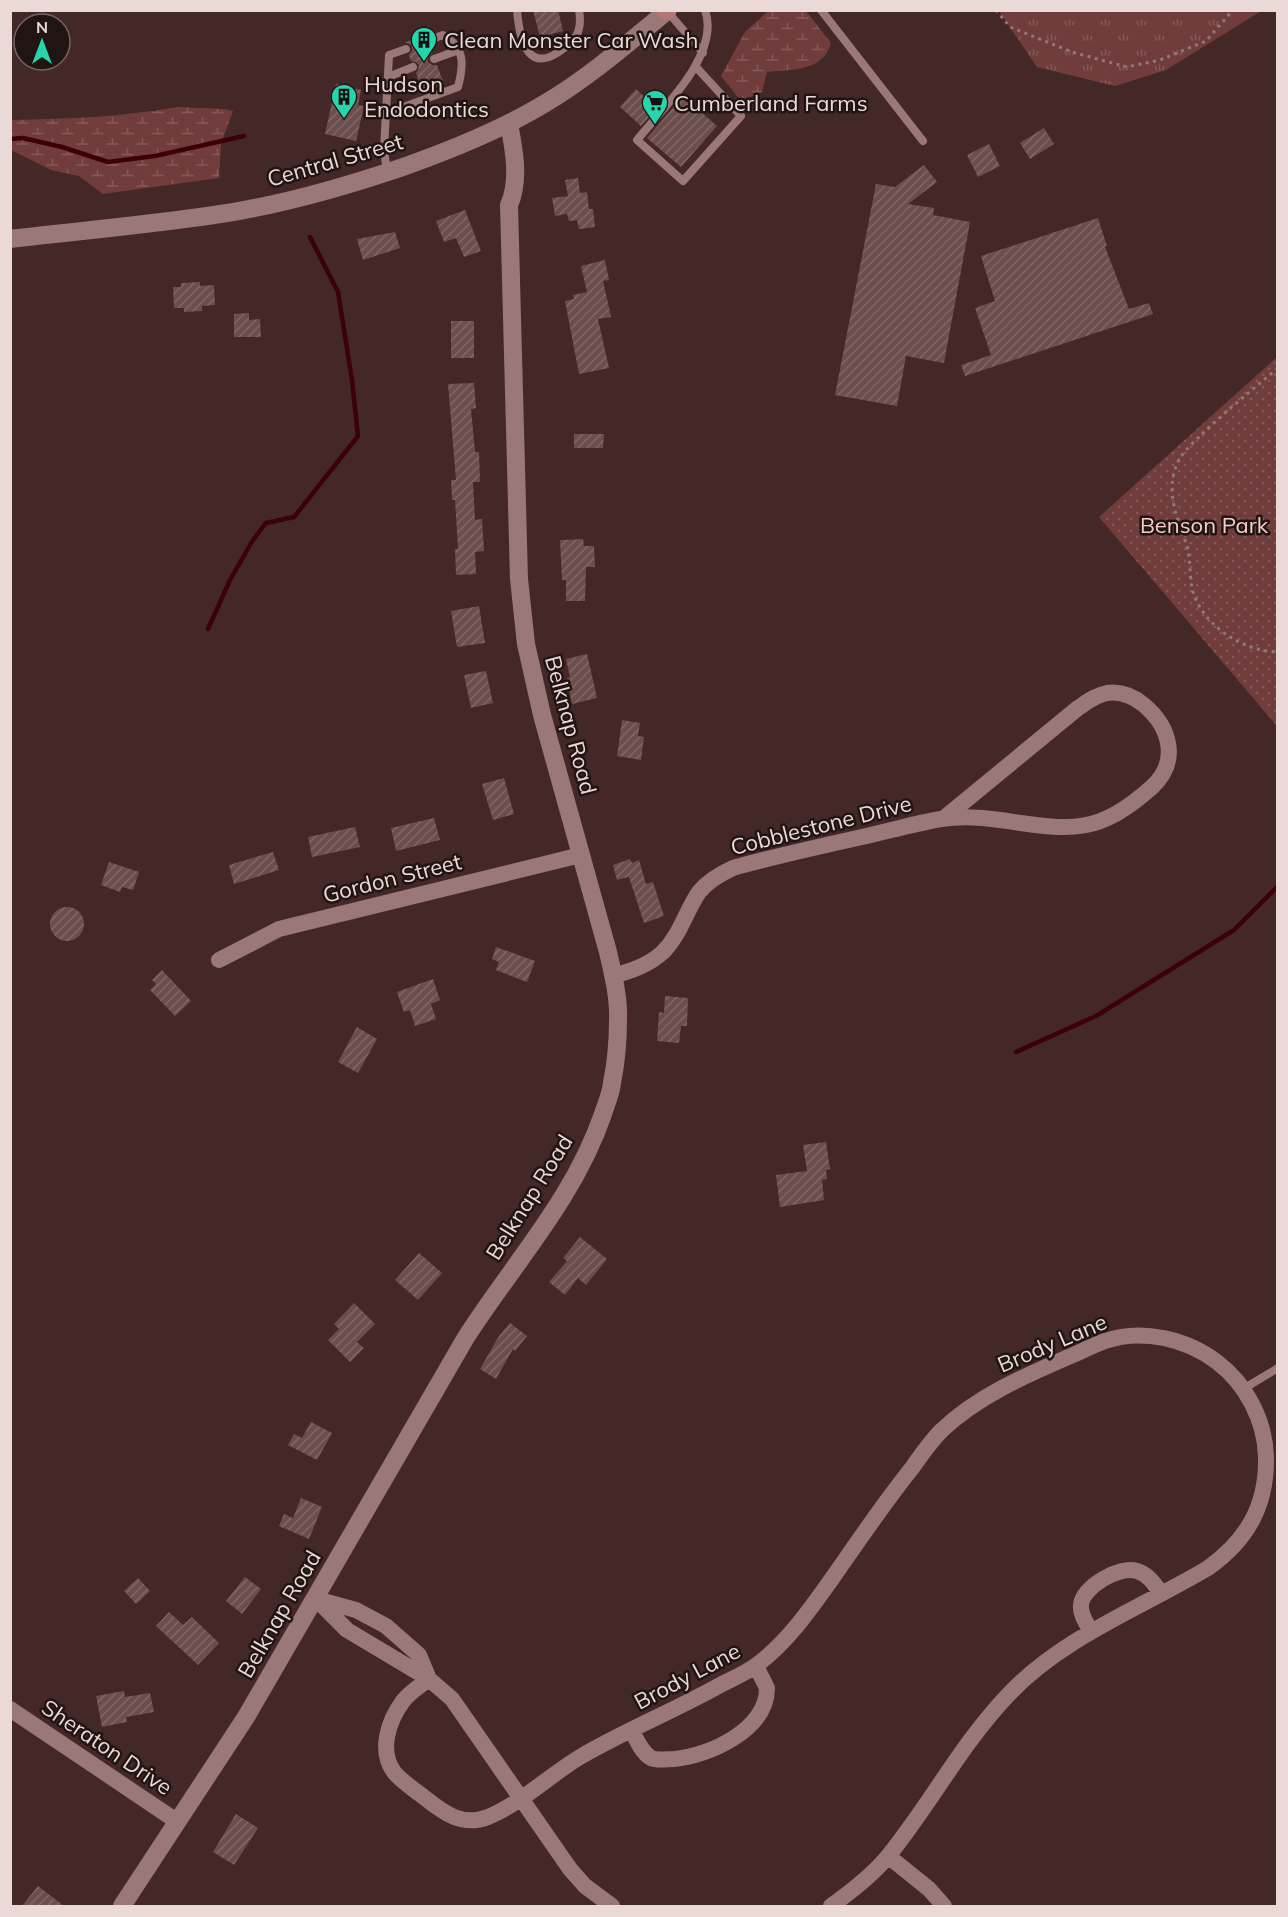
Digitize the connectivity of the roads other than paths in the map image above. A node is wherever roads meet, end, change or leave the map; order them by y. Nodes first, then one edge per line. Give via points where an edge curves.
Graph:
1 (518, 10) edge
2 (579, 10) edge
3 (705, 10) edge
4 (821, 10) edge
5 (667, 11) edge
6 (427, 40) dead end
7 (406, 49) dead end
8 (459, 50) junction
9 (703, 53) junction
10 (434, 59) dead end
11 (413, 67) dead end
12 (696, 67) junction
13 (388, 77) junction
14 (387, 113) junction
15 (509, 123) junction
16 (923, 141) dead end
17 (387, 172) junction
18 (10, 239) edge
19 (944, 819) junction
20 (581, 855) junction
21 (219, 960) dead end
22 (613, 976) junction
23 (1278, 1368) edge
24 (1243, 1389) junction
25 (1161, 1593) junction
26 (316, 1599) junction
27 (1091, 1632) junction
28 (756, 1666) junction
29 (429, 1678) junction
30 (10, 1709) edge
31 (632, 1731) junction
32 (520, 1798) junction
33 (178, 1822) junction
34 (888, 1856) junction
35 (122, 1906) edge
36 (612, 1906) edge
37 (831, 1906) edge
38 (944, 1906) edge

1 - 2 lane via 524,46 538,60 548,59 571,44 580,30
3 - 9 lane via 709,25
4 - 16 lane
5 - 9 lane
5 - 15 street, Central Street via 575,84
6 - 8 lane via 443,35
7 - 13 lane via 389,56
8 - 10 lane
8 - 14 lane via 458,87
9 - 12 lane
11 - 13 lane
12 - 12 lane via 637,140 683,181 741,116
13 - 14 lane
14 - 17 lane
15 - 17 street, Central Street
15 - 20 street, Belknap Road via 514,146 515,193 509,205 519,579 524,633
17 - 18 street, Central Street via 246,210
19 - 19 street, Cobblestone Drive via 982,818 1066,828 1093,825 1124,809 1158,780 1167,765 1168,738 1156,716 1134,698 1120,693 1100,695 1078,708
19 - 22 street, Cobblestone Drive via 733,867 700,891 663,952 642,967
20 - 21 street, Gordon Street via 279,929
20 - 22 street, Belknap Road
22 - 26 street, Belknap Road via 618,1019 612,1085 595,1135 573,1181 465,1339
23 - 24 lane
24 - 25 street, Brody Lane via 1256,1411 1265,1441 1264,1483 1256,1513 1226,1556
24 - 28 street, Brody Lane via 1225,1369 1199,1351 1169,1339 1139,1336 1107,1340 986,1395 939,1433 801,1623
25 - 27 street, Brody Lane
25 - 27 street via 1138,1571 1117,1572 1092,1586 1083,1597 1081,1611
26 - 29 street via 347,1630
26 - 33 street, Belknap Road
27 - 34 street, Brody Lane via 1048,1660 1010,1693 956,1760
28 - 31 street, Brody Lane
28 - 31 street via 767,1688 763,1706 738,1735 720,1747 684,1758 655,1759 647,1755
29 - 32 street via 452,1699
29 - 32 street, Brody Lane via 403,1701 390,1725 386,1749 395,1773 440,1810 460,1820 489,1817
30 - 33 street, Sheraton Drive
31 - 32 street, Brody Lane via 582,1756
32 - 36 street via 570,1869
33 - 35 street, Belknap Road
34 - 37 street, Brody Lane
34 - 38 street

